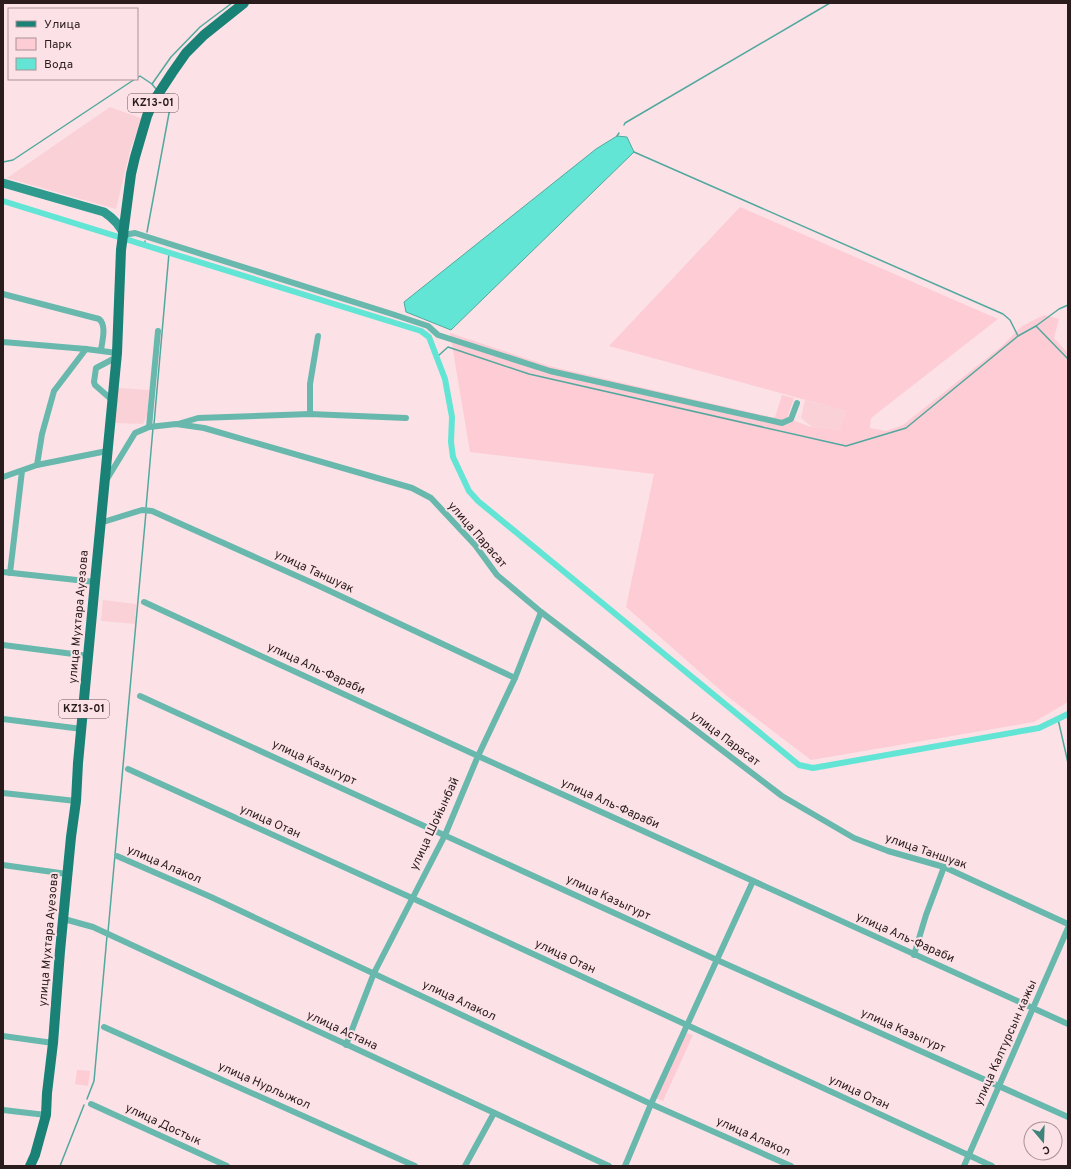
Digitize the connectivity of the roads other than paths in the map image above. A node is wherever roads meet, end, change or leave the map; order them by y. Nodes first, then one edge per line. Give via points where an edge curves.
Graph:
1 (244, 3) edge
2 (3, 183) edge
3 (124, 235) junction
4 (3, 294) edge
5 (158, 331) dead end
6 (318, 336) dead end
7 (3, 342) edge
8 (86, 349) junction
9 (101, 350) junction
10 (117, 355) junction
11 (112, 400) junction
12 (797, 403) dead end
13 (310, 414) junction
14 (212, 418) junction
15 (406, 418) dead end
16 (176, 424) junction
17 (152, 427) junction
18 (210, 430) junction
19 (107, 451) junction
20 (37, 465) junction
21 (22, 471) junction
22 (3, 477) edge
23 (104, 483) junction
24 (100, 523) junction
25 (6, 572) edge
26 (94, 582) junction
27 (144, 602) dead end
28 (541, 612) junction
29 (3, 645) edge
30 (89, 656) junction
31 (515, 678) junction
32 (140, 696) dead end
33 (3, 719) edge
34 (82, 729) junction
35 (478, 756) junction
36 (128, 769) dead end
37 (3, 793) edge
38 (76, 801) junction
39 (800, 808) joint
40 (445, 835) junction
41 (117, 856) dead end
42 (3, 865) edge
43 (944, 867) junction
44 (68, 874) junction
45 (753, 881) junction
46 (412, 898) junction
47 (64, 919) junction
48 (1068, 924) edge
49 (1068, 928) edge
50 (914, 955) junction
51 (717, 960) junction
52 (374, 973) junction
53 (1033, 1008) junction
54 (1068, 1024) edge
55 (687, 1026) junction
56 (104, 1027) dead end
57 (3, 1036) edge
58 (53, 1043) junction
59 (346, 1045) junction
60 (999, 1086) junction
61 (91, 1104) dead end
62 (651, 1104) junction
63 (3, 1110) edge
64 (494, 1113) junction
65 (46, 1115) junction
66 (1068, 1117) edge
67 (969, 1156) junction
68 (30, 1166) edge
69 (226, 1166) edge
70 (415, 1166) edge
71 (465, 1166) edge
72 (609, 1166) edge
73 (625, 1166) edge
74 (791, 1166) edge
75 (964, 1166) edge
76 (992, 1166) edge

1 - 3 main road, KZ13-01 via 214,26 186,53 153,102 135,157
2 - 3 main road via 104,212 114,219
3 - 10 main road, улица Мухтара Ауезова / KZ13-01
3 - 12 street via 135,233 279,278 428,326 438,335 550,370 782,423 791,419
4 - 9 street via 99,319 103,328
5 - 17 street
6 - 13 street via 310,384
7 - 8 street
8 - 9 street
8 - 20 street via 54,392 42,434
9 - 10 street
10 - 11 main road, улица Мухтара Ауезова / KZ13-01
10 - 11 street via 98,366 94,382
11 - 19 main road, улица Мухтара Ауезова / KZ13-01
13 - 14 street
13 - 15 street
14 - 16 street via 198,418
14 - 18 street
16 - 17 street, улица Парасат
16 - 18 street, улица Парасат
17 - 23 street, улица Парасат via 135,433
18 - 28 street, улица Парасат via 412,488 431,498 475,545 497,575
19 - 20 street
19 - 23 main road, улица Мухтара Ауезова / KZ13-01
20 - 21 street
21 - 22 street
21 - 25 street
23 - 24 main road, улица Мухтара Ауезова / KZ13-01
24 - 26 main road, улица Мухтара Ауезова / KZ13-01
24 - 31 street, улица Таншуак via 146,510 317,585
25 - 26 street
26 - 30 main road, улица Мухтара Ауезова / KZ13-01
27 - 35 street, улица Аль-Фараби
28 - 31 street, улица Шойынбай
28 - 39 street, улица Парасат
29 - 30 street
30 - 34 main road, улица Мухтара Ауезова / KZ13-01
31 - 35 street, улица Шойынбай
32 - 40 street, улица Казыгурт
33 - 34 street
34 - 38 main road, улица Мухтара Ауезова / KZ13-01
35 - 40 street, улица Шойынбай
35 - 45 street, улица Аль-Фараби
36 - 46 street, улица Отан
37 - 38 street
38 - 44 main road, улица Мухтара Ауезова / KZ13-01
39 - 43 street, улица Таншуак via 854,838
40 - 46 street, улица Шойынбай
40 - 51 street, улица Казыгурт
41 - 52 street, улица Алакол
42 - 44 street
43 - 48 street, улица Таншуак
43 - 50 street
44 - 47 main road, улица Мухтара Ауезова / KZ13-01
45 - 50 street, улица Аль-Фараби
45 - 51 street
46 - 52 street, улица Шойынбай
46 - 55 street, улица Отан
47 - 58 main road, улица Мухтара Ауезова / KZ13-01
47 - 59 street, улица Астана via 93,927
49 - 53 street, улица Калтурсын кажы
50 - 53 street, улица Аль-Фараби
51 - 55 street
51 - 60 street, улица Казыгурт
52 - 59 street, улица Шойынбай
52 - 62 street, улица Алакол
53 - 54 street, улица Аль-Фараби
53 - 60 street, улица Калтурсын кажы
55 - 62 street
55 - 67 street, улица Отан
56 - 70 street, улица Нурлыжол
57 - 58 street
58 - 65 main road, улица Мухтара Ауезова / KZ13-01
59 - 64 street, улица Астана
60 - 66 street, улица Казыгурт
60 - 67 street, улица Калтурсын кажы
61 - 69 street, улица Достык
62 - 73 street
62 - 74 street, улица Алакол
63 - 65 street
64 - 71 street
64 - 72 street, улица Астана
65 - 68 main road, улица Мухтара Ауезова / KZ13-01
67 - 75 street, улица Калтурсын кажы
67 - 76 street, улица Отан

